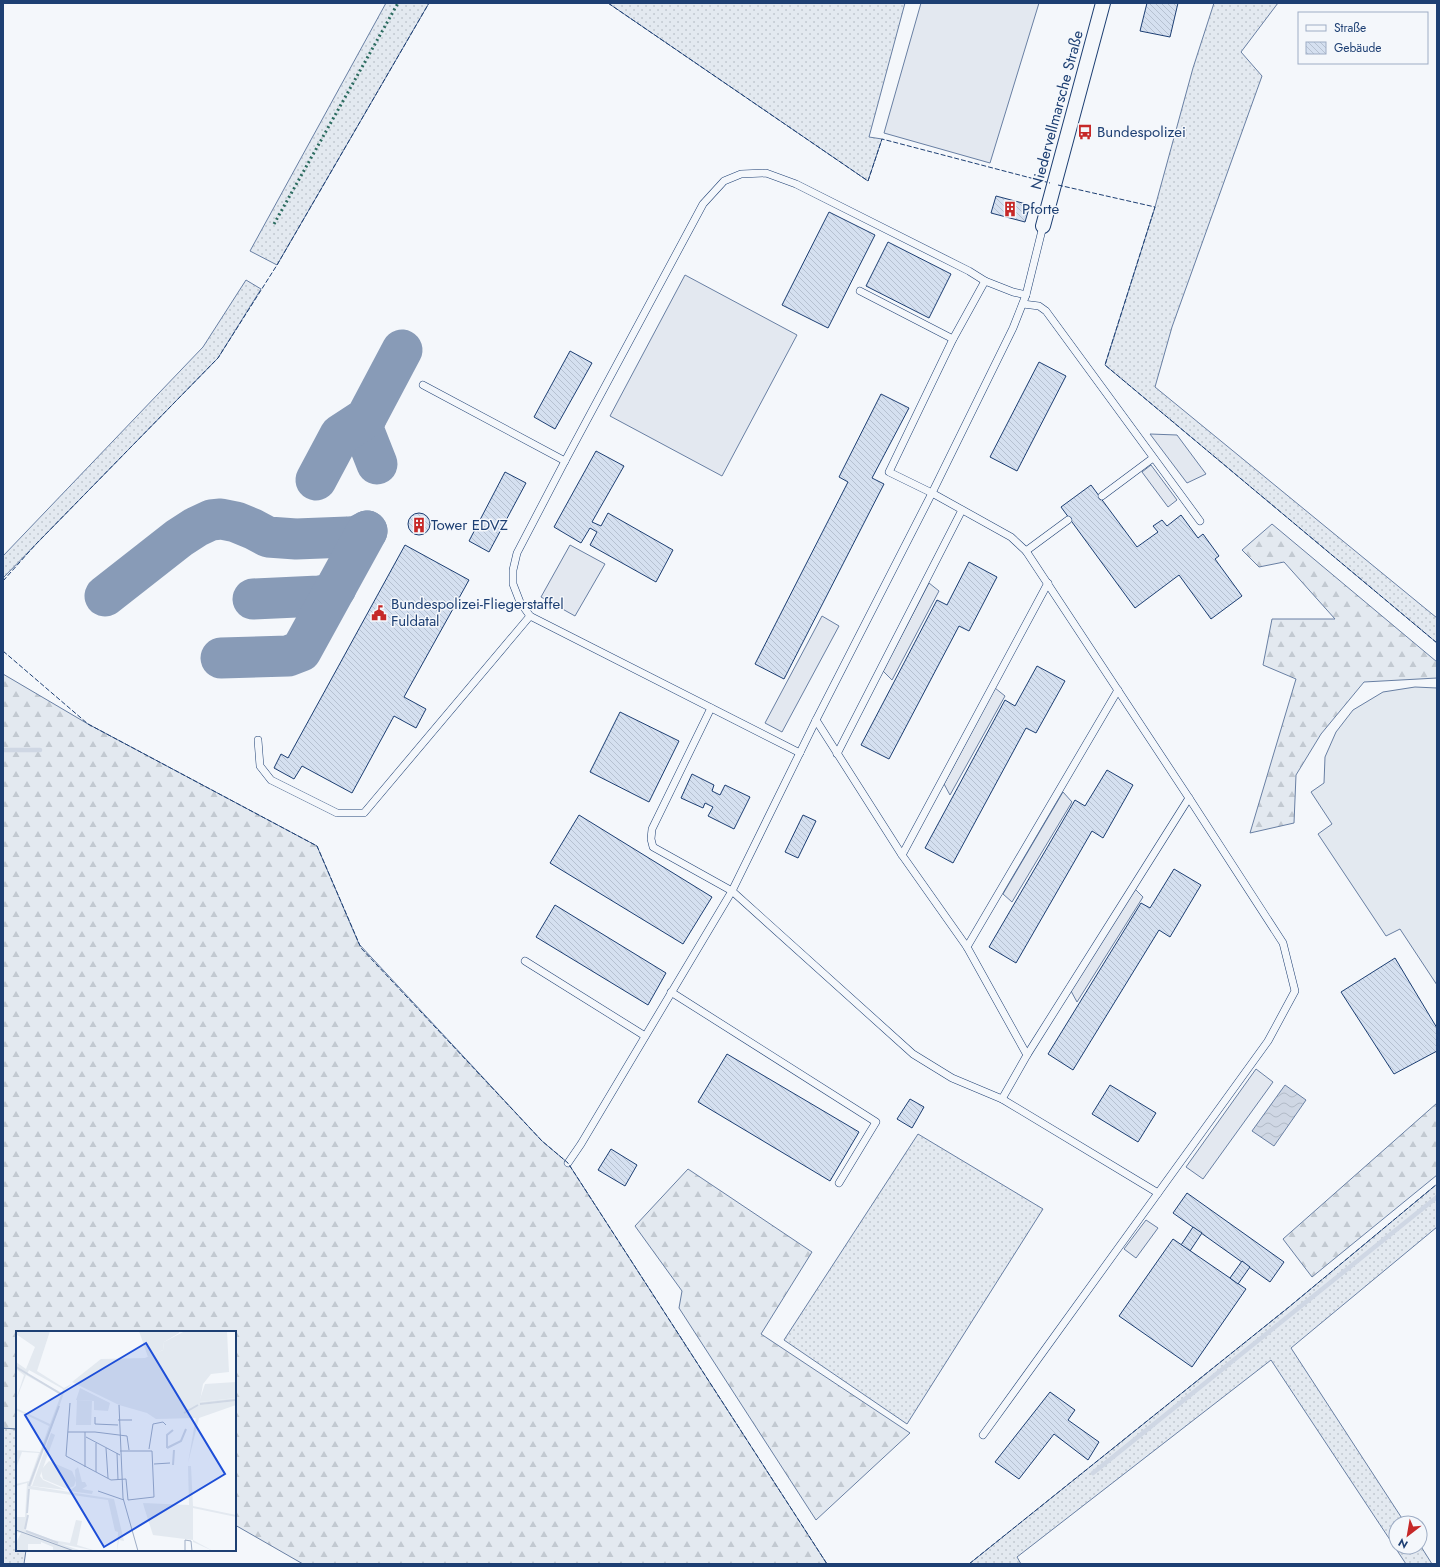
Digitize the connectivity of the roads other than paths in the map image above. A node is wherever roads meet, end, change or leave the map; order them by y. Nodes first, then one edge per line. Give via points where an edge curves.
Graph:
1 (1103, 3) edge
2 (1043, 226) joint
3 (984, 281) junction
4 (860, 291) dead end
5 (1026, 295) junction
6 (1023, 304) junction
7 (953, 339) junction
8 (423, 385) dead end
9 (1153, 458) junction
10 (564, 461) junction
11 (932, 493) junction
12 (1102, 496) dead end
13 (962, 510) junction
14 (1068, 520) dead end
15 (1200, 521) dead end
16 (1026, 551) junction
17 (1048, 583) junction
18 (530, 616) junction
19 (1118, 690) junction
20 (711, 708) junction
21 (816, 720) junction
22 (258, 740) dead end
23 (800, 754) junction
24 (837, 754) junction
25 (1189, 798) junction
26 (902, 855) junction
27 (732, 892) junction
28 (967, 947) junction
29 (525, 962) dead end
30 (671, 992) junction
31 (646, 1036) junction
32 (1027, 1055) junction
33 (1002, 1098) junction
34 (568, 1163) dead end
35 (840, 1183) dead end
36 (1158, 1193) junction
37 (982, 1435) dead end

1 - 2 street, Niedervellmarsche Straße
2 - 5 lane
3 - 5 lane
3 - 7 lane
3 - 10 lane via 969,271 796,184 766,173 741,174 730,178 724,181 703,204
4 - 7 lane
5 - 6 lane
6 - 9 lane via 1039,306 1046,310
6 - 11 lane
7 - 11 lane via 890,472
8 - 10 lane
9 - 12 lane
9 - 15 lane
10 - 18 lane via 517,553 512,570 516,593
11 - 13 lane
11 - 21 lane
13 - 16 lane via 1011,537
13 - 24 lane
14 - 16 lane
16 - 17 lane
17 - 19 lane
17 - 26 lane
18 - 20 lane
18 - 22 lane via 364,813 337,813 270,780 260,766
19 - 25 lane
19 - 28 lane
20 - 23 lane
20 - 27 lane via 652,829 651,840 659,851
21 - 23 lane
21 - 24 lane
23 - 27 lane
24 - 26 lane
25 - 32 lane
25 - 36 lane via 1283,943 1295,991 1268,1041
26 - 28 lane
27 - 30 lane
27 - 33 lane via 913,1054 952,1078
28 - 32 lane
29 - 31 lane
30 - 31 lane
30 - 35 lane via 876,1122
31 - 34 lane
32 - 33 lane
33 - 36 lane
36 - 37 lane

